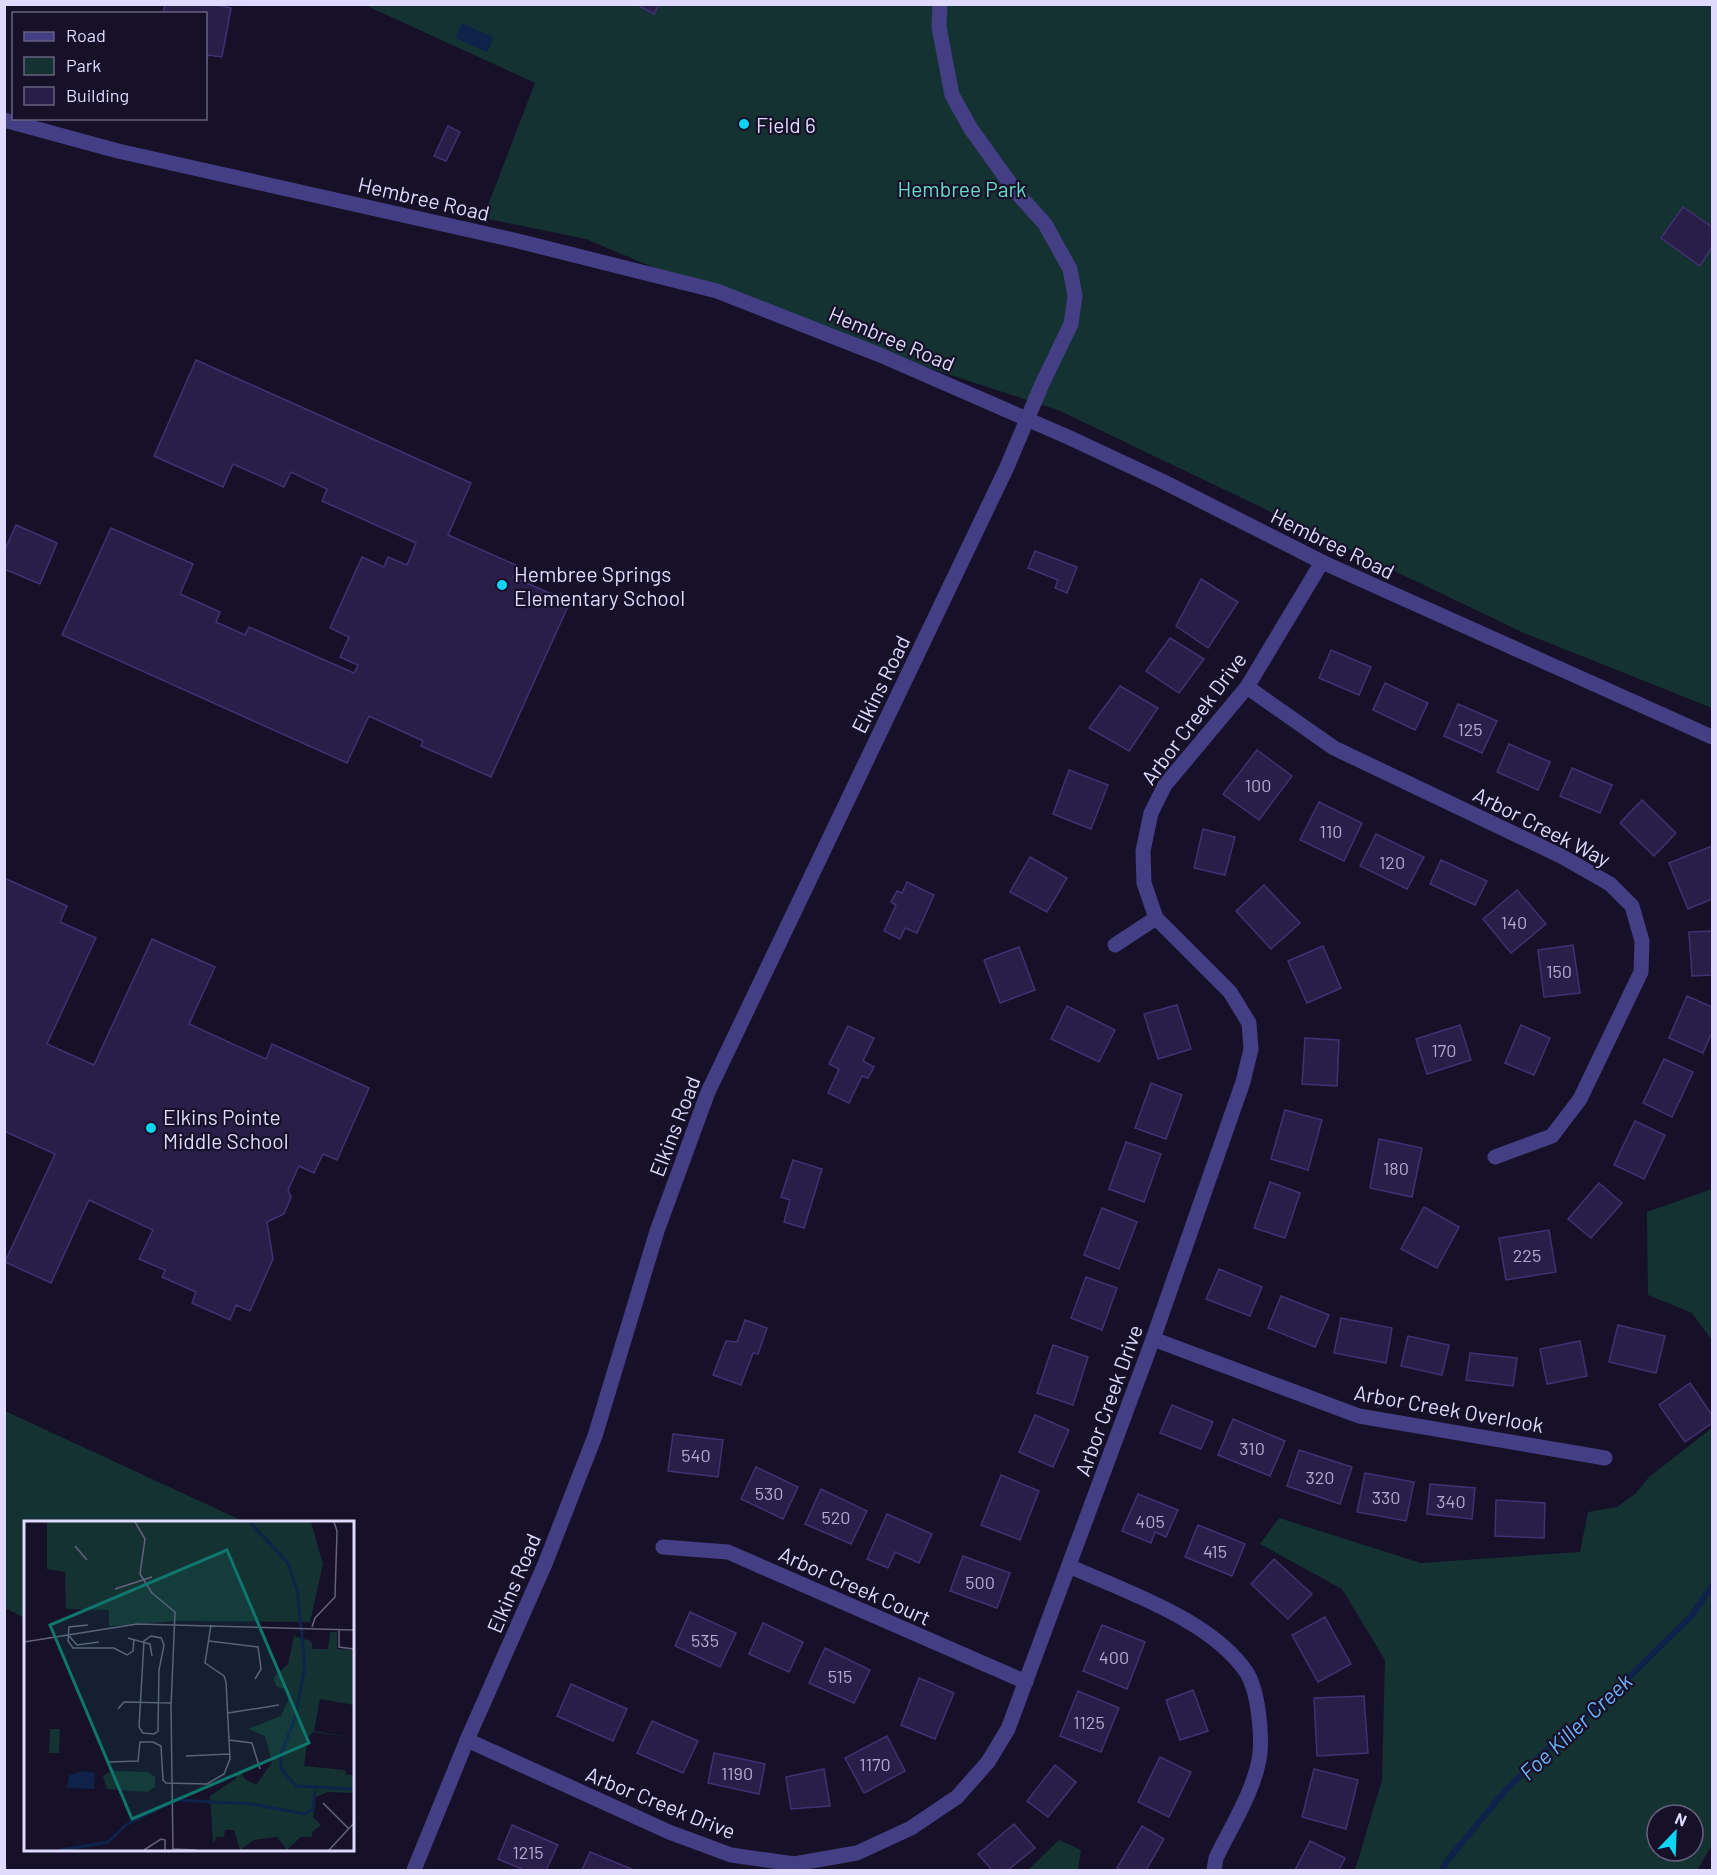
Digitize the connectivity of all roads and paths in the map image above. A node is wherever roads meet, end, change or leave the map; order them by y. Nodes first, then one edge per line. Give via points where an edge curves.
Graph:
1 (940, 4) edge
2 (4, 120) edge
3 (1027, 419) junction
4 (1322, 562) junction
5 (1247, 687) junction
6 (1713, 737) edge
7 (1156, 918) junction
8 (1115, 945) dead end
9 (1494, 1157) dead end
10 (1153, 1339) junction
11 (1605, 1458) dead end
12 (663, 1547) dead end
13 (1069, 1566) junction
14 (1026, 1682) junction
15 (467, 1740) junction
16 (414, 1870) edge
17 (1214, 1870) edge

1 - 3 street, Elkins Road via 939,27 952,95 1017,193 1045,224 1070,269 1075,296 1071,324
2 - 3 street, Hembree Road via 118,151 514,240 717,291 880,355
3 - 4 street, Hembree Road via 1162,481
3 - 15 street, Elkins Road via 708,1092 657,1231 595,1437 545,1564
4 - 5 street, Arbor Creek Drive
4 - 6 street, Hembree Road
5 - 7 street, Arbor Creek Drive via 1165,785 1151,813 1143,851 1144,884
5 - 9 street, Arbor Creek Way via 1334,748 1561,856 1610,884 1632,906 1642,941 1641,972 1580,1099 1552,1136
7 - 8 street
7 - 10 street, Arbor Creek Drive via 1230,992 1249,1023 1251,1049
10 - 11 street, Arbor Creek Overlook via 1359,1416
10 - 13 street, Arbor Creek Drive
12 - 14 street, Arbor Creek Court via 728,1552
13 - 14 street, Arbor Creek Drive
13 - 17 street via 1186,1619 1222,1644 1248,1675 1260,1714 1260,1754 1250,1790 1216,1858
14 - 15 street, Arbor Creek Drive via 1008,1729 988,1762 957,1797 911,1828 857,1853 794,1864 731,1855 669,1832
15 - 16 street, Elkins Road

